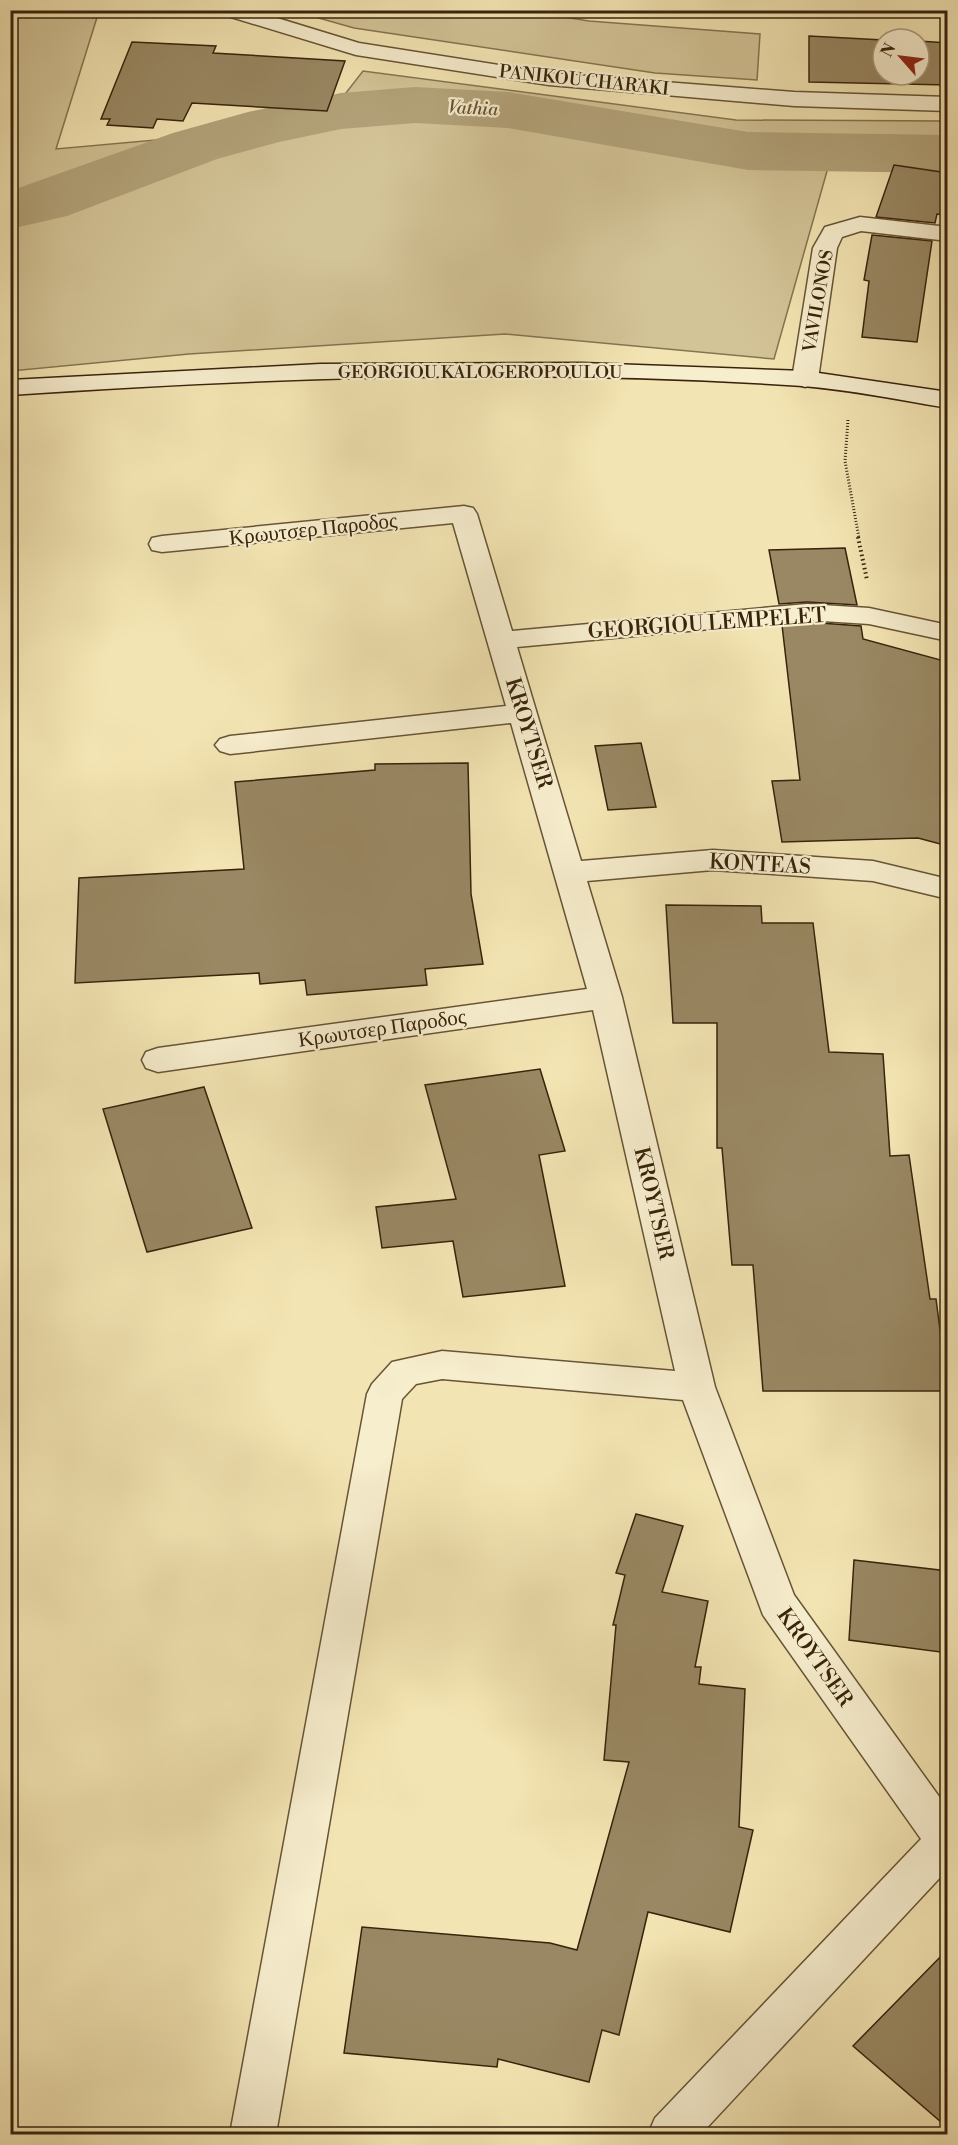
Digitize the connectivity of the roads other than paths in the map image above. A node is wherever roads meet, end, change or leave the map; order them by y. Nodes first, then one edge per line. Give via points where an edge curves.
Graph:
1 (228, 10) edge
2 (948, 104) edge
3 (948, 234) edge
4 (805, 379) junction
5 (10, 388) edge
6 (948, 400) edge
7 (464, 514) joint
8 (162, 544) dead end
9 (948, 633) edge
10 (501, 640) junction
11 (522, 713) junction
12 (230, 745) dead end
13 (571, 872) junction
14 (948, 889) edge
15 (606, 997) junction
16 (158, 1059) dead end
17 (697, 1387) junction
18 (947, 1842) edge
19 (253, 2134) edge
20 (671, 2134) edge

1 - 2 street, PANIKOU CHARAKI via 356,48 549,80 795,99
3 - 4 street, VAVILONOS via 860,224 833,232 825,248
4 - 5 street, GEORGIOU KALOGEROPOULOU via 582,370 320,371
4 - 6 street, GEORGIOU KALOGEROPOULOU
7 - 8 street, Κρωυτσερ Παροδος
7 - 10 street, KROYTSER
9 - 10 street, GEORGIOU LEMPELET via 873,617 807,612
10 - 11 street, KROYTSER
11 - 12 street
11 - 13 street, KROYTSER
13 - 14 street, KONTEAS via 713,860 873,871
13 - 15 street, KROYTSER
15 - 16 street, Κρωυτσερ Παροδος
15 - 17 street, KROYTSER
17 - 18 street, KROYTSER via 777,1603
17 - 19 street via 442,1365 405,1372 385,1394
18 - 20 street

